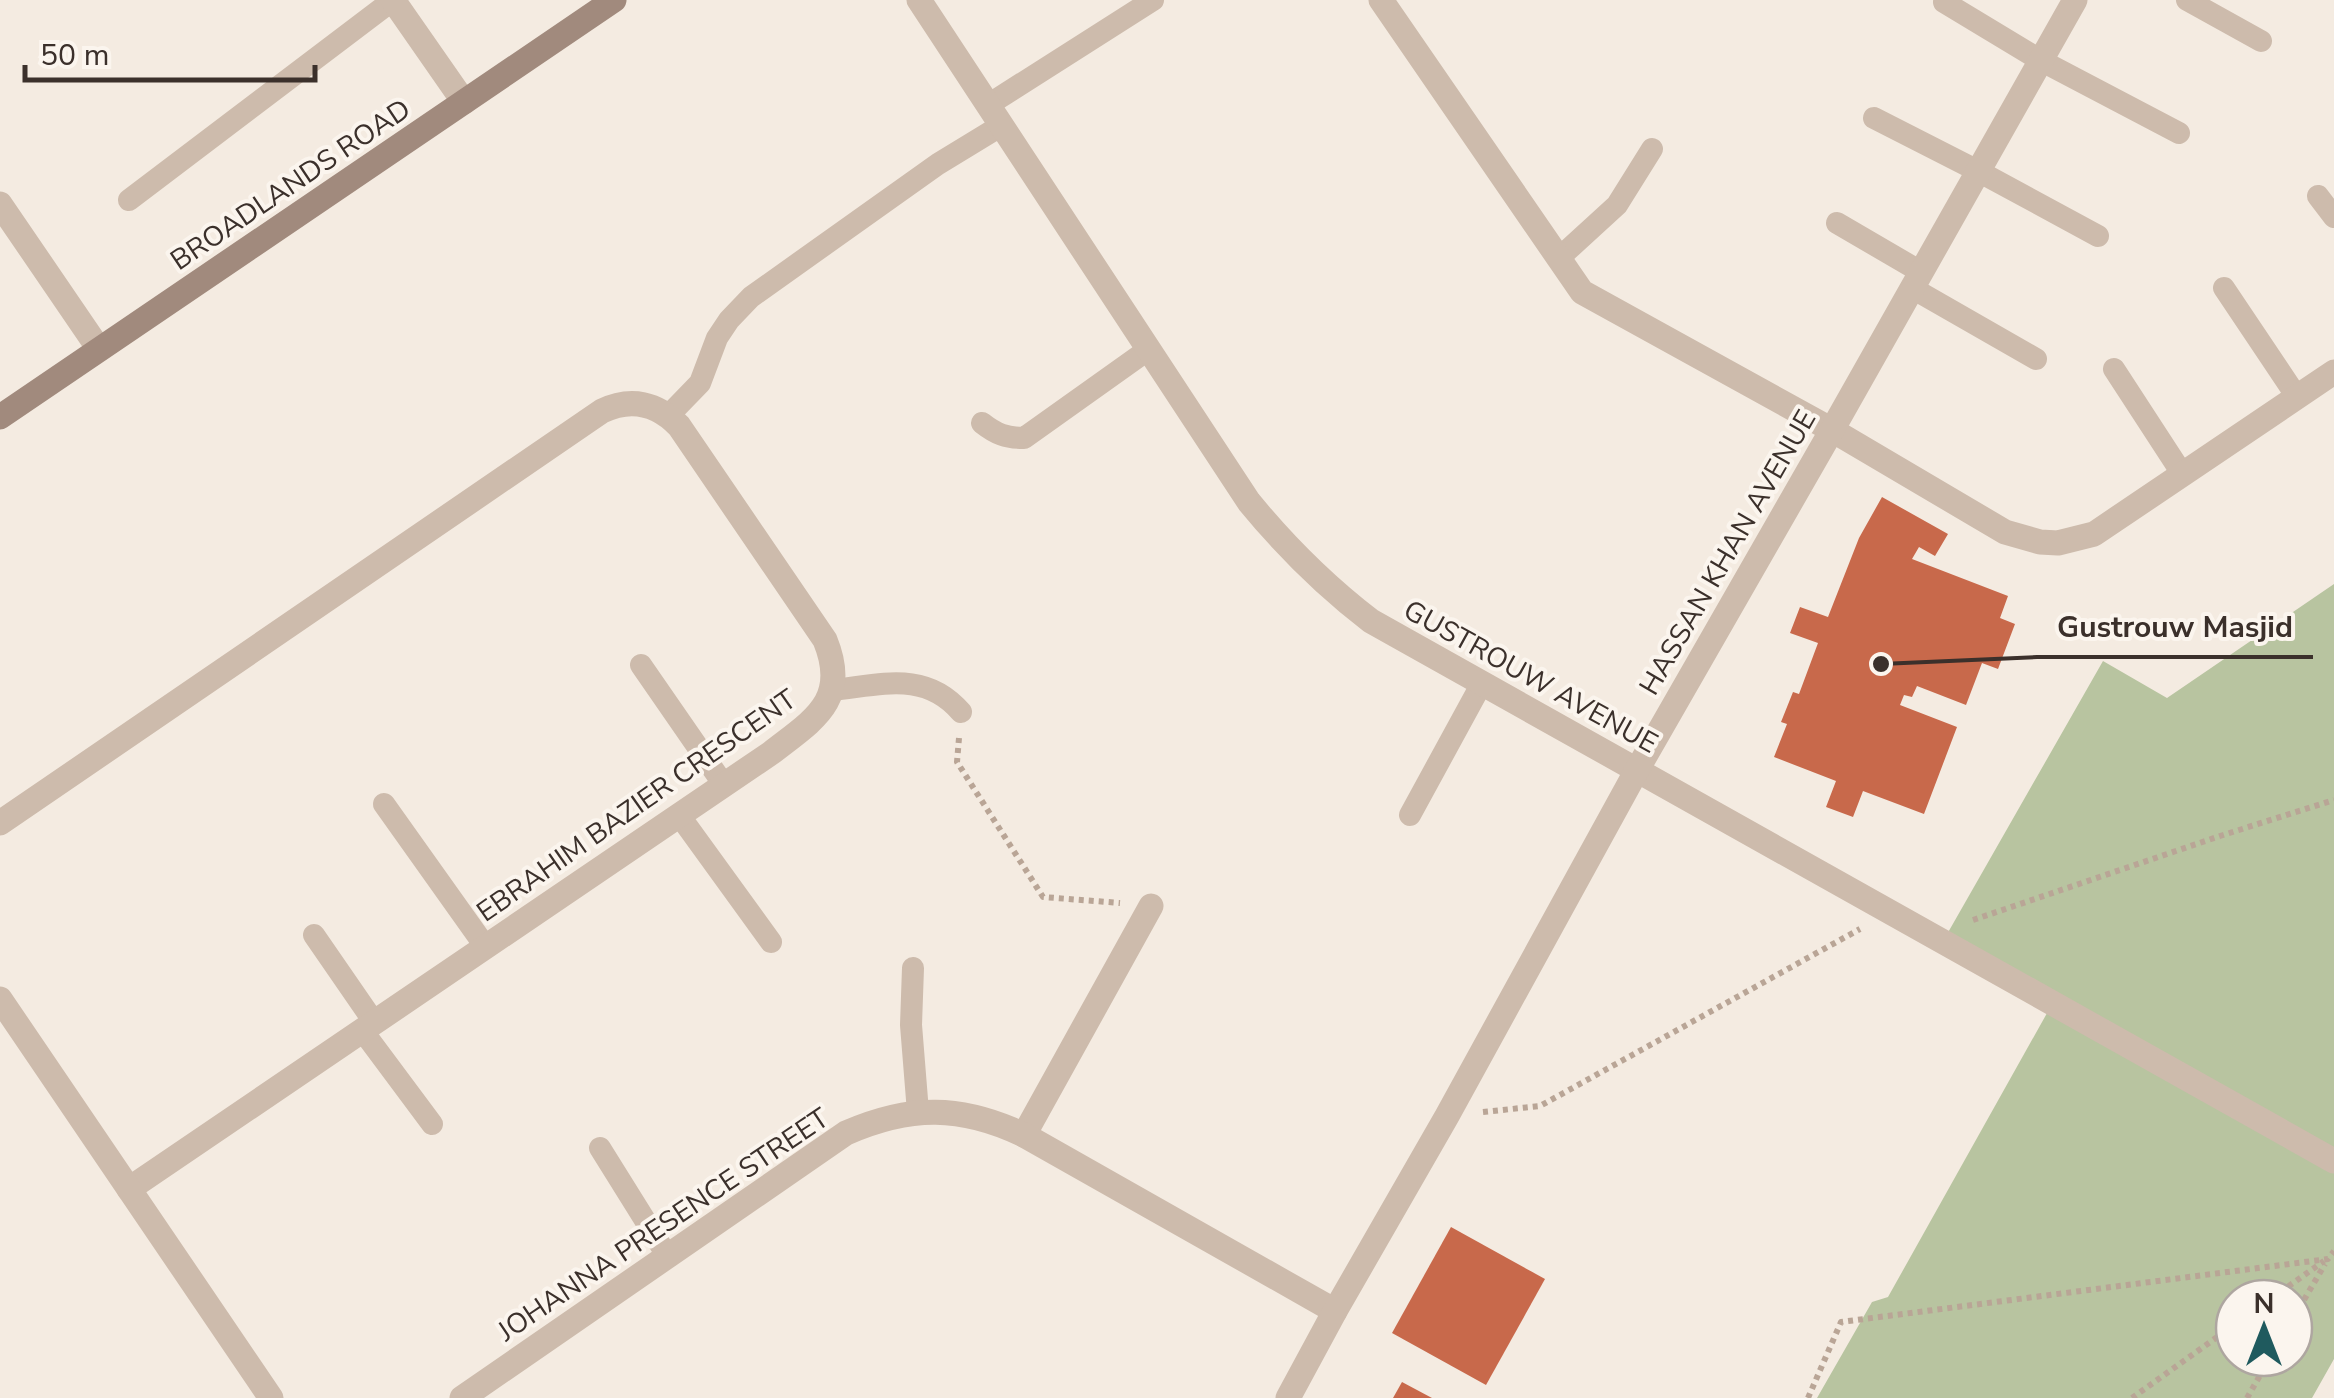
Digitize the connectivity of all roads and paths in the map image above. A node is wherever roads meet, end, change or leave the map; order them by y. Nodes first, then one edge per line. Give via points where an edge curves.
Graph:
1 (393, 0) edge
2 (614, 0) edge
3 (919, 0) edge
4 (1153, 0) edge
5 (1380, 0) edge
6 (2074, 0) edge
7 (2187, 0) edge
8 (1944, 2) edge
9 (2261, 41) dead end
10 (2040, 60) junction
11 (464, 102) junction
12 (995, 115) junction
13 (1874, 118) dead end
14 (2179, 132) dead end
15 (1652, 149) dead end
16 (1978, 170) junction
17 (2318, 196) dead end
18 (129, 200) dead end
19 (0, 204) edge
20 (2334, 217) edge
21 (1837, 223) dead end
22 (2098, 236) dead end
23 (1560, 258) junction
24 (1916, 280) junction
25 (2224, 288) dead end
26 (1149, 348) junction
27 (99, 349) junction
28 (2036, 359) dead end
29 (2114, 369) dead end
30 (2334, 372) edge
31 (2297, 397) junction
32 (669, 415) junction
33 (0, 418) edge
34 (982, 423) dead end
35 (1832, 430) junction
36 (2183, 475) junction
37 (641, 664) dead end
38 (1482, 683) junction
39 (832, 690) junction
40 (962, 712) joint
41 (1637, 770) junction
42 (724, 784) junction
43 (2334, 800) edge
44 (384, 804) dead end
45 (680, 815) junction
46 (1410, 815) dead end
47 (0, 822) edge
48 (1151, 906) joint
49 (1890, 912) junction
50 (1958, 919) dead end
51 (314, 936) dead end
52 (770, 942) dead end
53 (485, 946) junction
54 (913, 968) dead end
55 (0, 1000) edge
56 (368, 1026) junction
57 (918, 1112) junction
58 (1447, 1116) junction
59 (432, 1124) dead end
60 (1024, 1135) junction
61 (600, 1148) dead end
62 (2334, 1161) edge
63 (129, 1189) junction
64 (2334, 1251) edge
65 (668, 1257) junction
66 (2328, 1258) junction
67 (2300, 1278) edge
68 (2314, 1282) edge
69 (1335, 1311) junction
70 (2214, 1339) edge
71 (270, 1398) edge
72 (462, 1398) edge
73 (1288, 1398) edge
74 (1808, 1398) edge
75 (2132, 1398) edge

1 - 11 street
1 - 18 lane
2 - 11 main road, BROADLANDS ROAD
3 - 12 street, GUSTROUW AVENUE
4 - 12 lane
5 - 23 street
6 - 10 street, HASSAN KHAN AVENUE
7 - 9 lane
8 - 10 lane
10 - 14 lane
10 - 16 street, HASSAN KHAN AVENUE
11 - 27 main road, BROADLANDS ROAD
12 - 26 street, GUSTROUW AVENUE
12 - 32 lane via 938,164 751,297 717,338 700,384
13 - 16 lane
15 - 23 lane via 1617,205
16 - 22 lane
16 - 24 street, HASSAN KHAN AVENUE
17 - 20 lane
19 - 27 street
21 - 24 lane
23 - 35 street via 1582,292
24 - 28 lane
24 - 35 street, HASSAN KHAN AVENUE
25 - 31 lane
26 - 34 lane via 1024,438 996,434
26 - 38 street, GUSTROUW AVENUE via 1250,502 1305,566 1371,621
27 - 33 main road, BROADLANDS ROAD
29 - 36 lane
30 - 31 street
31 - 36 street
32 - 39 street, EBRAHIM BAZIER CRESCENT via 825,640
32 - 47 street via 639,403 602,411
35 - 36 street via 2004,532 2040,542 2094,534
35 - 41 street, HASSAN KHAN AVENUE
37 - 42 lane
38 - 41 street, GUSTROUW AVENUE
38 - 46 lane
39 - 40 lane via 928,686
39 - 42 street, EBRAHIM BAZIER CRESCENT via 819,716
40 - 48 path via 957,762 1043,898
41 - 49 street, GUSTROUW AVENUE
41 - 58 street, HASSAN KHAN AVENUE
42 - 45 street, EBRAHIM BAZIER CRESCENT
43 - 50 path via 1974,920
44 - 53 lane
45 - 52 lane
45 - 53 street, EBRAHIM BAZIER CRESCENT
48 - 60 street
49 - 58 path via 1540,1106
49 - 62 street, GUSTROUW AVENUE
51 - 56 lane
53 - 56 street, EBRAHIM BAZIER CRESCENT
54 - 57 lane
55 - 63 street
56 - 59 lane
56 - 63 street, EBRAHIM BAZIER CRESCENT
57 - 60 street, JOHANNA PRESENCE STREET via 974,1116
57 - 65 street, JOHANNA PRESENCE STREET via 846,1134
58 - 69 street, HASSAN KHAN AVENUE
60 - 69 street, JOHANNA PRESENCE STREET
61 - 65 lane
63 - 71 street
64 - 66 path
65 - 72 street, JOHANNA PRESENCE STREET
66 - 67 path
66 - 68 path
66 - 74 path via 1842,1322
69 - 73 street, HASSAN KHAN AVENUE
70 - 75 path

